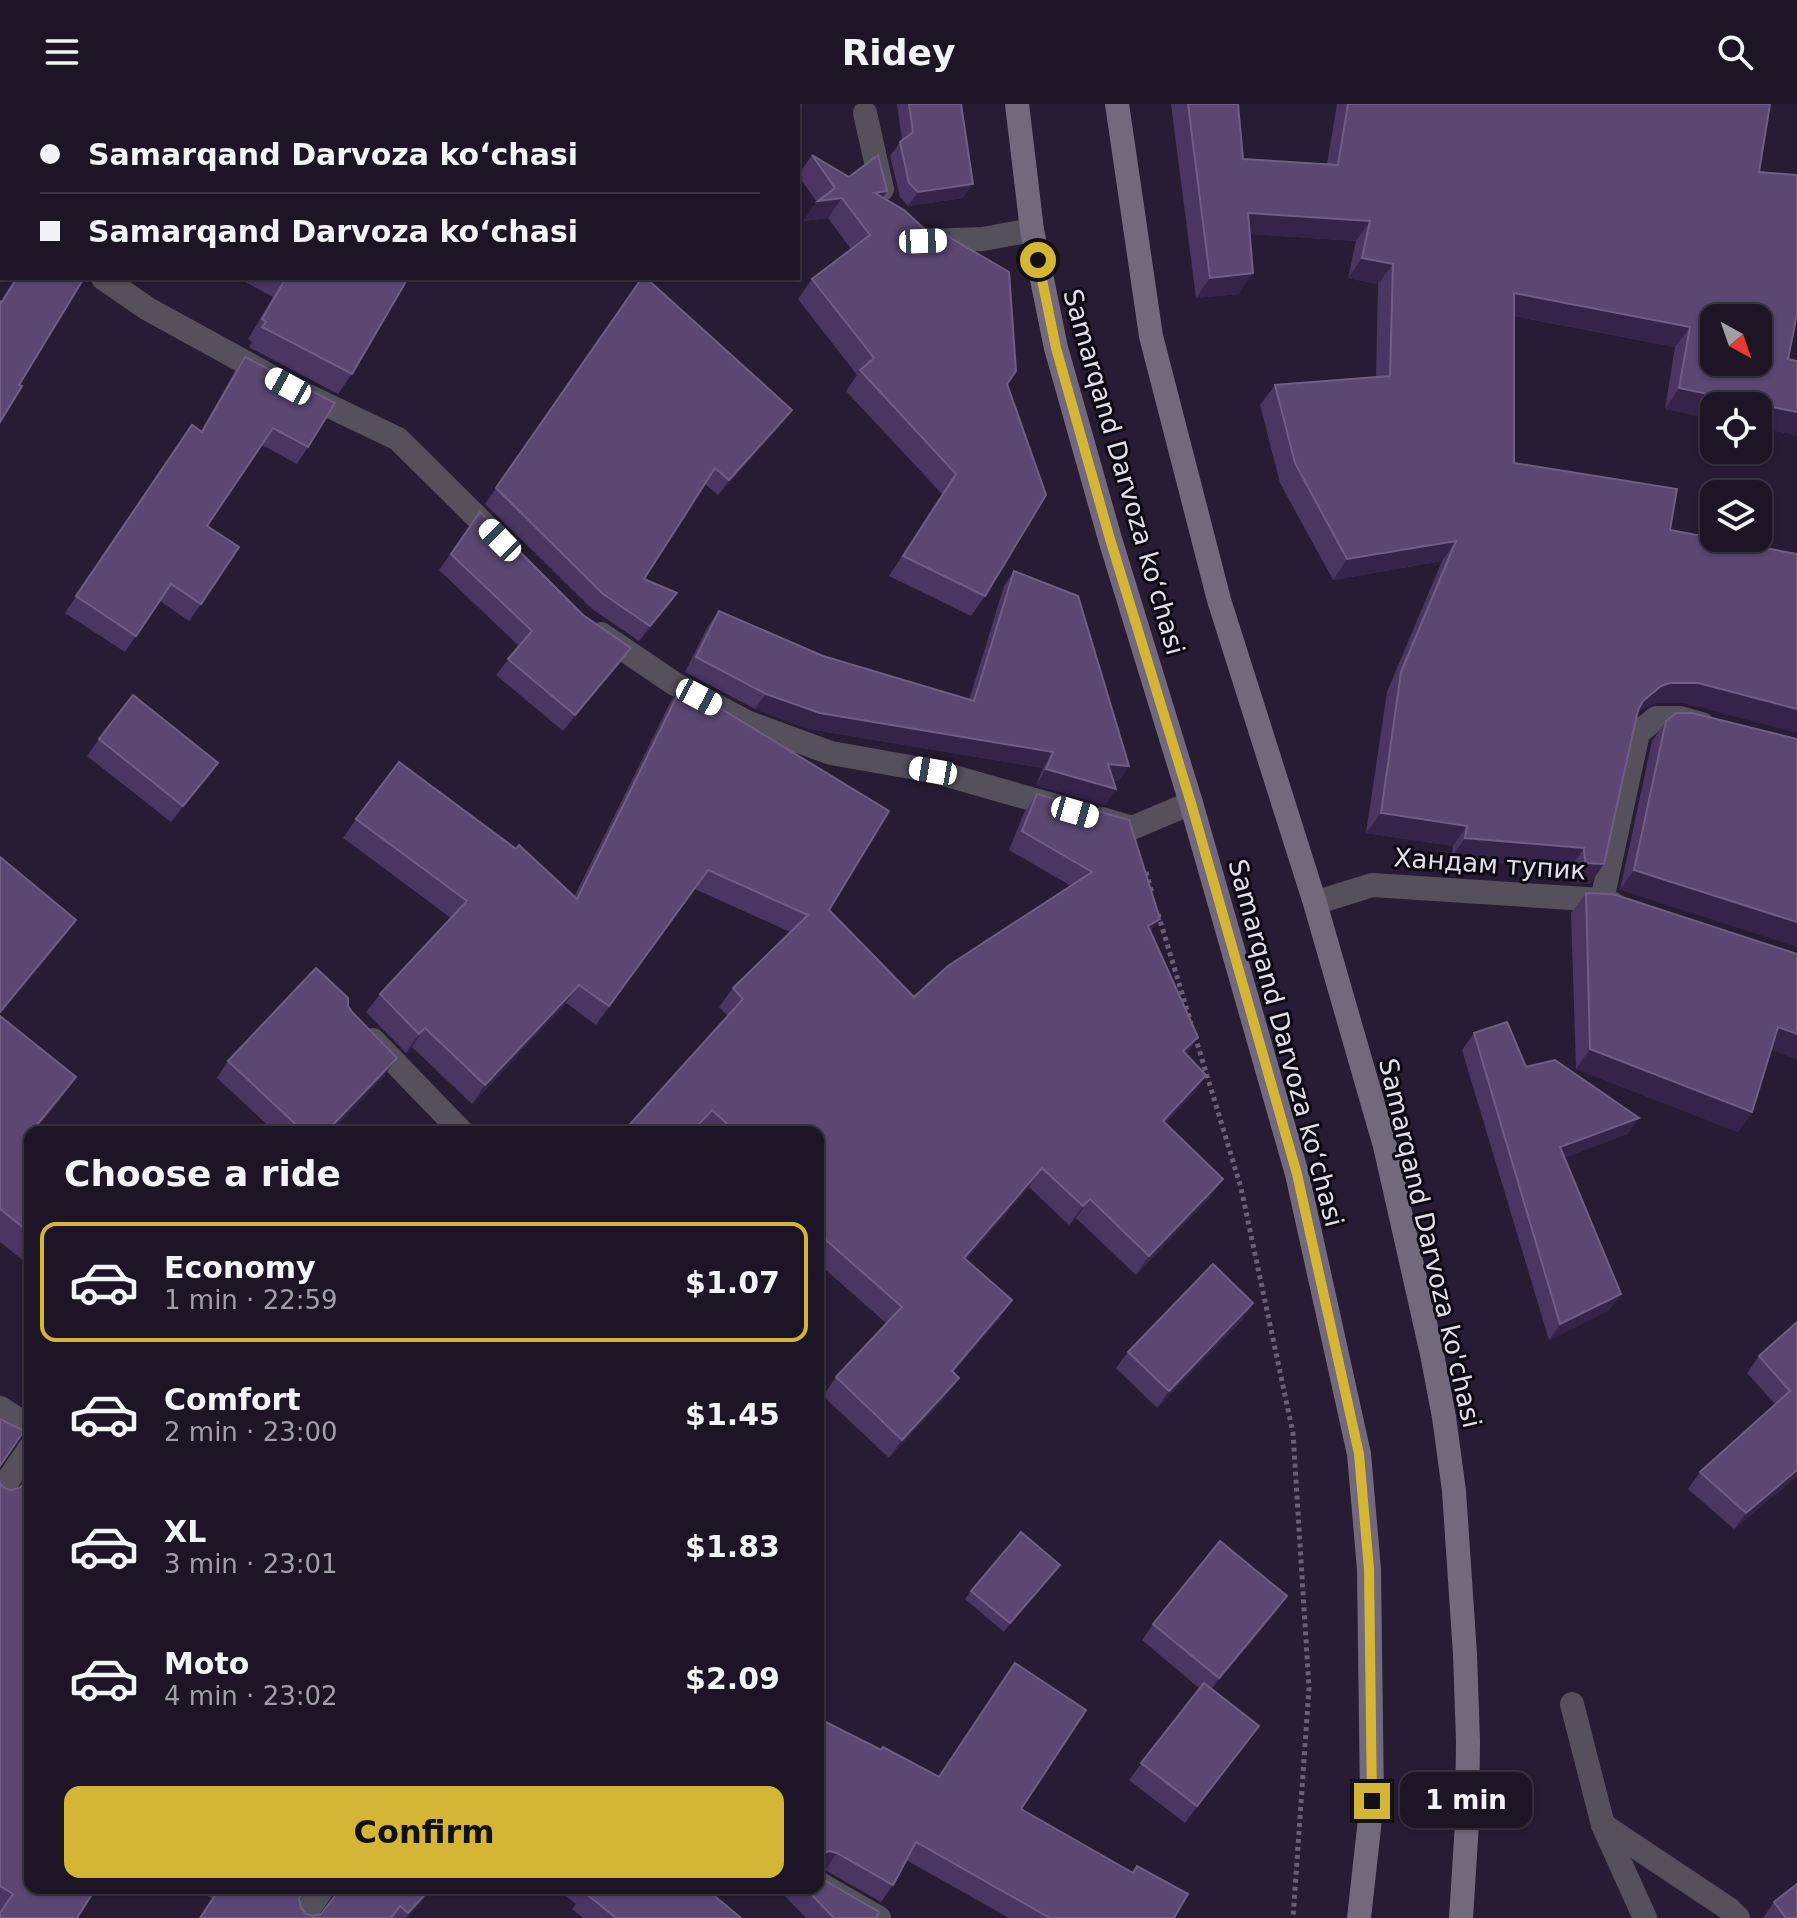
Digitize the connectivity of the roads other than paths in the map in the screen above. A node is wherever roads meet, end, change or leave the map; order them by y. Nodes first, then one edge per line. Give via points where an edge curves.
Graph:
1 (1017, 104) edge
2 (1117, 104) edge
3 (865, 113) dead end
4 (1032, 230) junction
5 (106, 280) edge
6 (517, 557) edge
7 (582, 621) edge
8 (1724, 730) edge
9 (1191, 803) junction
10 (1602, 900) junction
11 (1315, 903) junction
12 (1632, 909) edge
13 (351, 1018) edge
14 (456, 1126) edge
15 (0, 1408) edge
16 (24, 1423) edge
17 (24, 1457) edge
18 (0, 1492) edge
19 (1572, 1704) dead end
20 (1603, 1825) junction
21 (824, 1886) edge
22 (319, 1894) edge
23 (302, 1918) edge
24 (879, 1918) edge
25 (1359, 1918) edge
26 (1461, 1918) edge
27 (1645, 1918) edge
28 (1738, 1918) edge

1 - 4 main road, Samarqand Darvoza koʻchasi
2 - 11 main road, Samarqand Darvoza ko'chasi via 1151,336 1219,600
3 - 4 street via 886,205 923,241 983,239
4 - 9 main road, Samarqand Darvoza koʻchasi via 1056,348
5 - 6 street via 274,378 398,439
7 - 9 street via 675,684 749,723 831,753 933,771 1132,828
8 - 10 street via 1680,718 1656,718 1638,733
9 - 25 main road, Samarqand Darvoza ko‘chasi via 1297,1174 1359,1454 1369,1569 1372,1786
10 - 11 street, Хандам тупик via 1372,885
10 - 12 street, Хандам тупик
11 - 26 main road, Samarqand Darvoza ko'chasi via 1385,1146 1444,1417 1460,1569 1468,1741
13 - 14 street
15 - 16 street
17 - 18 street
19 - 20 street
20 - 27 street
20 - 28 street
21 - 24 street
22 - 23 street

